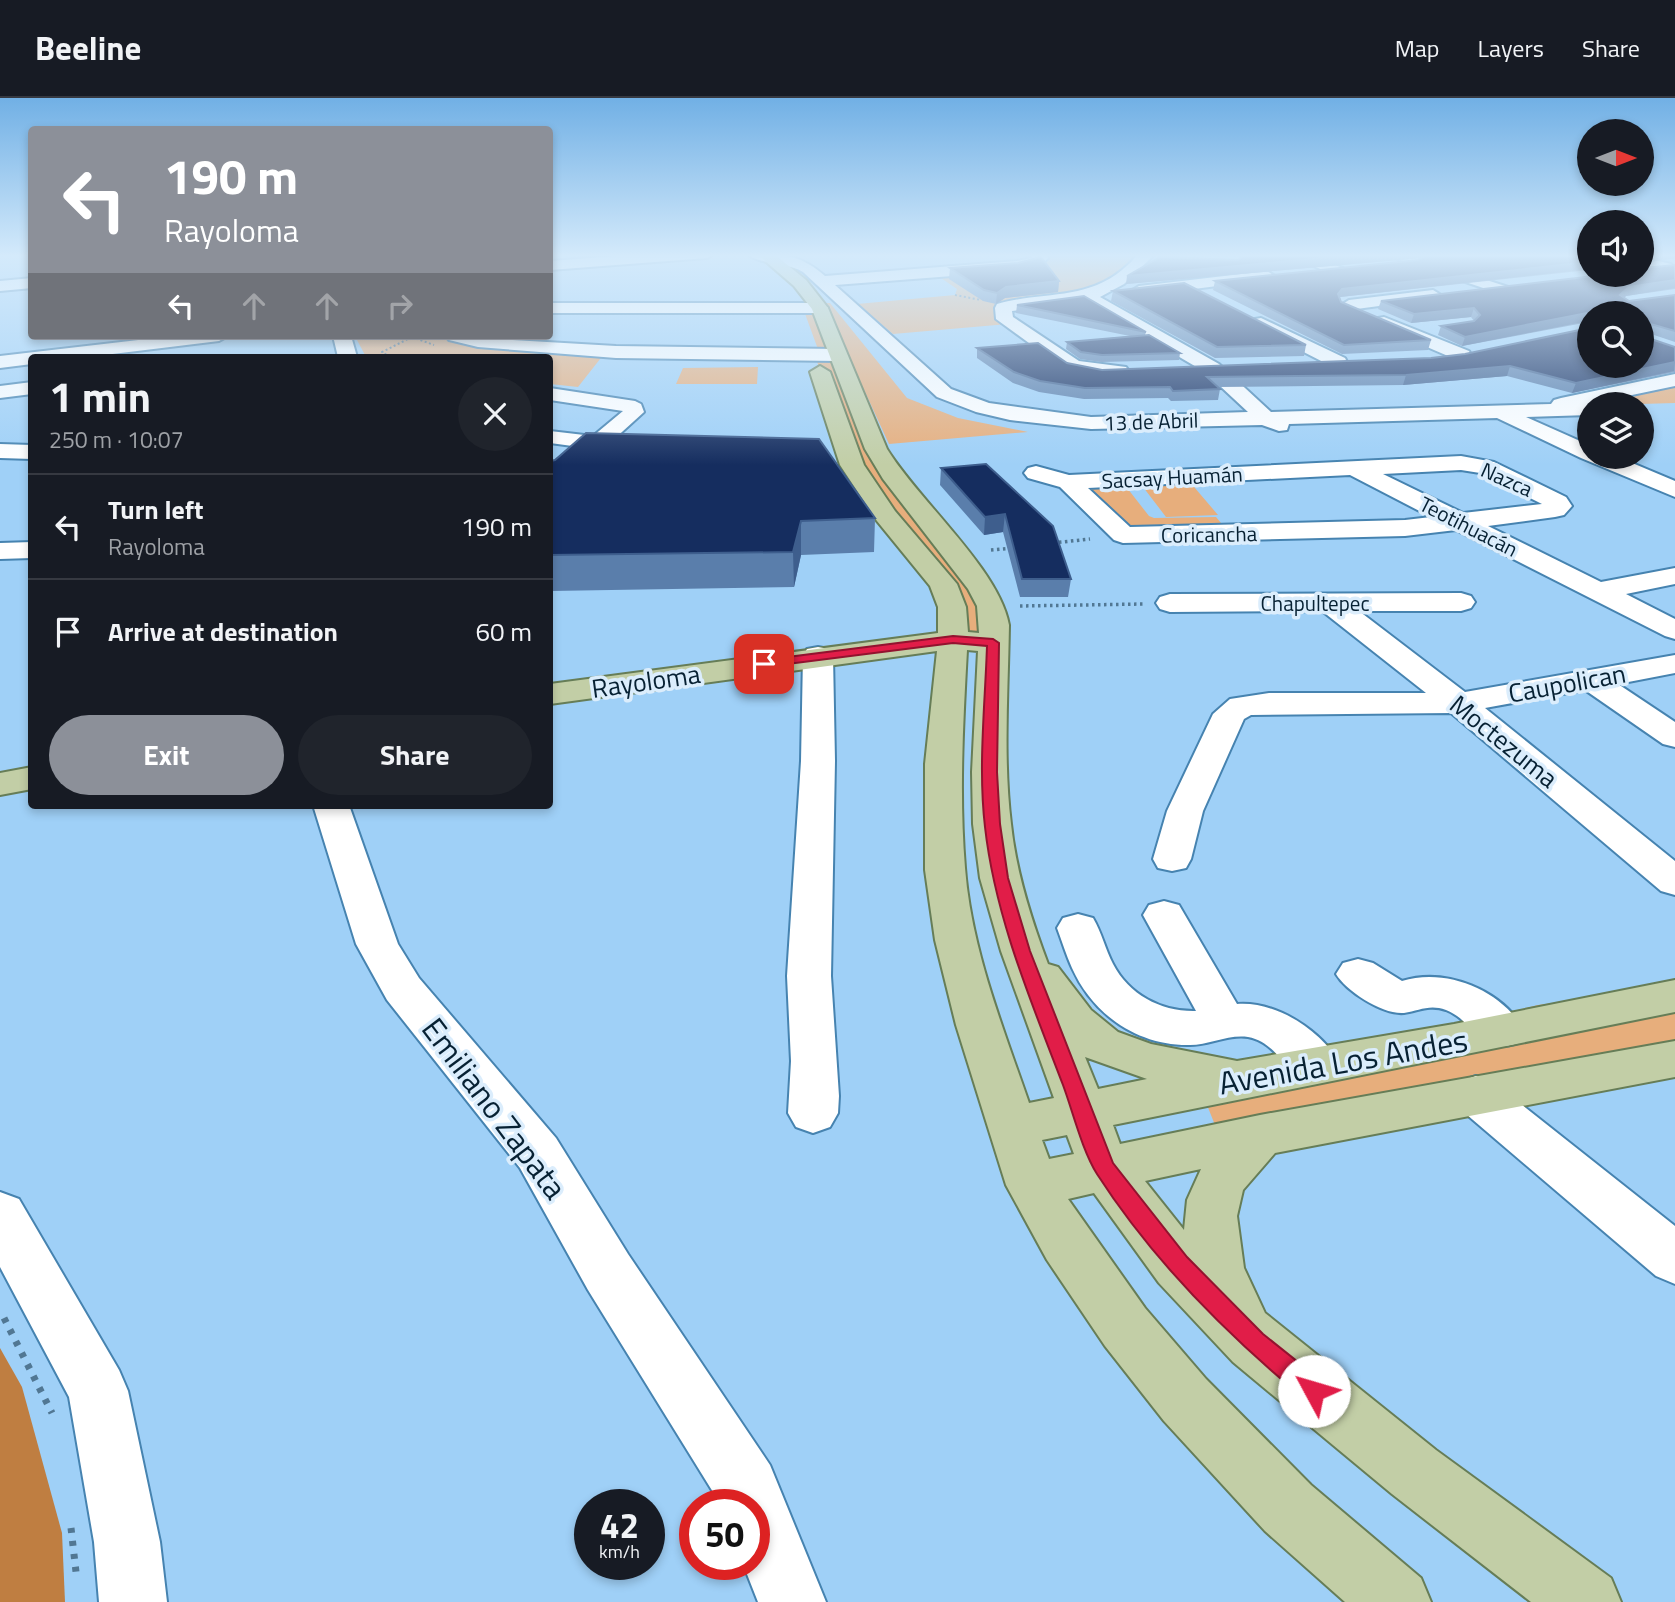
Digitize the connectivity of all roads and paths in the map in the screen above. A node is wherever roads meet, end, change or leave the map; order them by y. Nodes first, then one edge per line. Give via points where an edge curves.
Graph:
1 (702, 324) edge
2 (806, 324) edge
3 (816, 324) edge
4 (816, 324) edge
5 (868, 324) edge
6 (1013, 324) edge
7 (1136, 324) edge
8 (1265, 324) edge
9 (1390, 324) edge
10 (1441, 327) edge
11 (1406, 332) junction
12 (813, 336) junction
13 (183, 340) edge
14 (407, 340) edge
15 (470, 340) edge
16 (120, 347) edge
17 (65, 354) edge
18 (385, 354) edge
19 (28, 358) edge
20 (1428, 359) edge
21 (0, 362) edge
22 (1300, 364) edge
23 (1237, 367) edge
24 (1212, 368) junction
25 (1170, 369) edge
26 (1143, 370) edge
27 (1675, 380) edge
28 (28, 388) edge
29 (0, 392) edge
30 (553, 394) edge
31 (1577, 409) edge
32 (1495, 411) junction
33 (1266, 418) junction
34 (553, 437) edge
35 (598, 443) junction
36 (1577, 448) edge
37 (0, 451) edge
38 (28, 452) edge
39 (553, 463) edge
40 (573, 464) junction
41 (1353, 468) junction
42 (1630, 469) edge
43 (1036, 473) dead end
44 (553, 482) edge
45 (1068, 482) junction
46 (1669, 484) edge
47 (1464, 522) junction
48 (1123, 535) junction
49 (1045, 544) edge
50 (1020, 547) edge
51 (28, 550) edge
52 (0, 551) edge
53 (955, 554) junction
54 (1675, 576) edge
55 (1600, 591) junction
56 (1461, 602) dead end
57 (1170, 603) joint
58 (1330, 603) junction
59 (991, 606) junction
60 (1675, 630) edge
61 (953, 640) junction
62 (993, 643) junction
63 (818, 656) junction
64 (1675, 664) edge
65 (1590, 679) junction
66 (553, 694) edge
67 (1460, 703) junction
68 (1675, 737) edge
69 (28, 779) edge
70 (0, 784) edge
71 (332, 809) edge
72 (1172, 859) dead end
73 (1675, 882) edge
74 (1164, 915) dead end
75 (1078, 928) dead end
76 (1022, 951) junction
77 (1358, 974) dead end
78 (1675, 996) edge
79 (1225, 1023) junction
80 (1502, 1031) junction
81 (1675, 1059) edge
82 (1317, 1065) junction
83 (1244, 1078) junction
84 (1476, 1095) junction
85 (1081, 1111) junction
86 (813, 1113) dead end
87 (1011, 1127) junction
88 (1260, 1135) junction
89 (1104, 1167) junction
90 (1032, 1185) junction
91 (0, 1215) edge
92 (1675, 1259) edge
93 (0, 1311) edge
94 (1254, 1342) junction
95 (59, 1425) dead end
96 (747, 1489) edge
97 (70, 1520) dead end
98 (770, 1546) edge
99 (76, 1575) dead end
100 (132, 1602) edge
101 (792, 1602) edge
102 (1397, 1602) edge
103 (1587, 1602) edge

1 - 12 street
2 - 12 main road
3 - 12 main road
4 - 12 street
5 - 33 street, 13 de Abril via 944,393 983,408 1091,422
6 - 26 street via 1073,366
7 - 24 street, Teotihuacán
8 - 22 street via 1345,362
9 - 11 street
10 - 11 street
11 - 20 street via 1469,354
12 - 15 street via 616,352
12 - 53 main road via 891,474
12 - 61 main road via 852,465 886,516 947,591
13 - 16 street
14 - 18 path via 382,352
16 - 17 street
19 - 21 street
23 - 24 street
24 - 25 street
24 - 33 street, Teotihuacán
27 - 32 street via 1569,402
28 - 29 street
30 - 35 street via 634,408
31 - 32 street, 13 de Abril
32 - 33 street, 13 de Abril
32 - 36 street
33 - 41 street, Teotihuacán
34 - 35 street
35 - 40 street
37 - 38 street
39 - 40 street
40 - 44 street
41 - 45 street, Sacsay Huamán
41 - 47 street, Teotihuacán
41 - 47 street, Nazca via 1473,464 1560,506
42 - 46 street
43 - 45 street
45 - 48 street, Sacsay Huamán
47 - 48 street, Coricancha via 1405,528
47 - 55 street, Teotihuacán
48 - 49 path, Coricancha
50 - 53 path
51 - 52 street
53 - 59 main road
54 - 55 street
55 - 60 street, Teotihuacán
56 - 58 street, Chapultepec
57 - 58 street, Chapultepec
57 - 59 path
58 - 67 street, Moctezuma
59 - 62 main road
61 - 62 main road, Rayoloma
61 - 63 main road, Rayoloma
61 - 87 main road via 943,764 944,870 962,964
62 - 76 main road via 992,824 1000,878
63 - 66 main road, Rayoloma
63 - 86 street via 809,976 817,1078
64 - 65 street, Caupolican
65 - 67 street, Caupolican
65 - 68 street
67 - 72 street, Caupolican via 1242,706 1230,714 1185,811
67 - 73 street, Moctezuma
69 - 70 main road
71 - 96 street, Emiliano Zapata via 377,944 403,989 537,1153
74 - 79 street
75 - 79 street via 1098,977 1126,1009 1162,1027
76 - 83 main road via 1086,1033 1112,1049 1144,1061
76 - 85 main road
77 - 80 street via 1402,997 1420,991 1465,1000
78 - 80 main road, Avenida Los Andes
79 - 82 street via 1254,1020 1298,1046
80 - 82 main road, Avenida Los Andes
81 - 84 main road, Avenida Los Andes
82 - 83 main road, Avenida Los Andes
83 - 85 main road, Avenida Los Andes
84 - 88 main road, Avenida Los Andes
84 - 92 street
85 - 87 main road, Avenida Los Andes
85 - 89 main road
87 - 90 main road
88 - 89 main road, Avenida Los Andes
88 - 94 main road via 1219,1182 1210,1230 1228,1299
89 - 90 main road, Avenida Los Andes
89 - 94 main road via 1178,1265
90 - 102 main road via 1125,1327 1185,1400 1288,1508
91 - 100 street via 98,1391 127,1542
93 - 95 path
94 - 103 main road via 1414,1472
97 - 99 path
98 - 101 street, Emiliano Zapata

